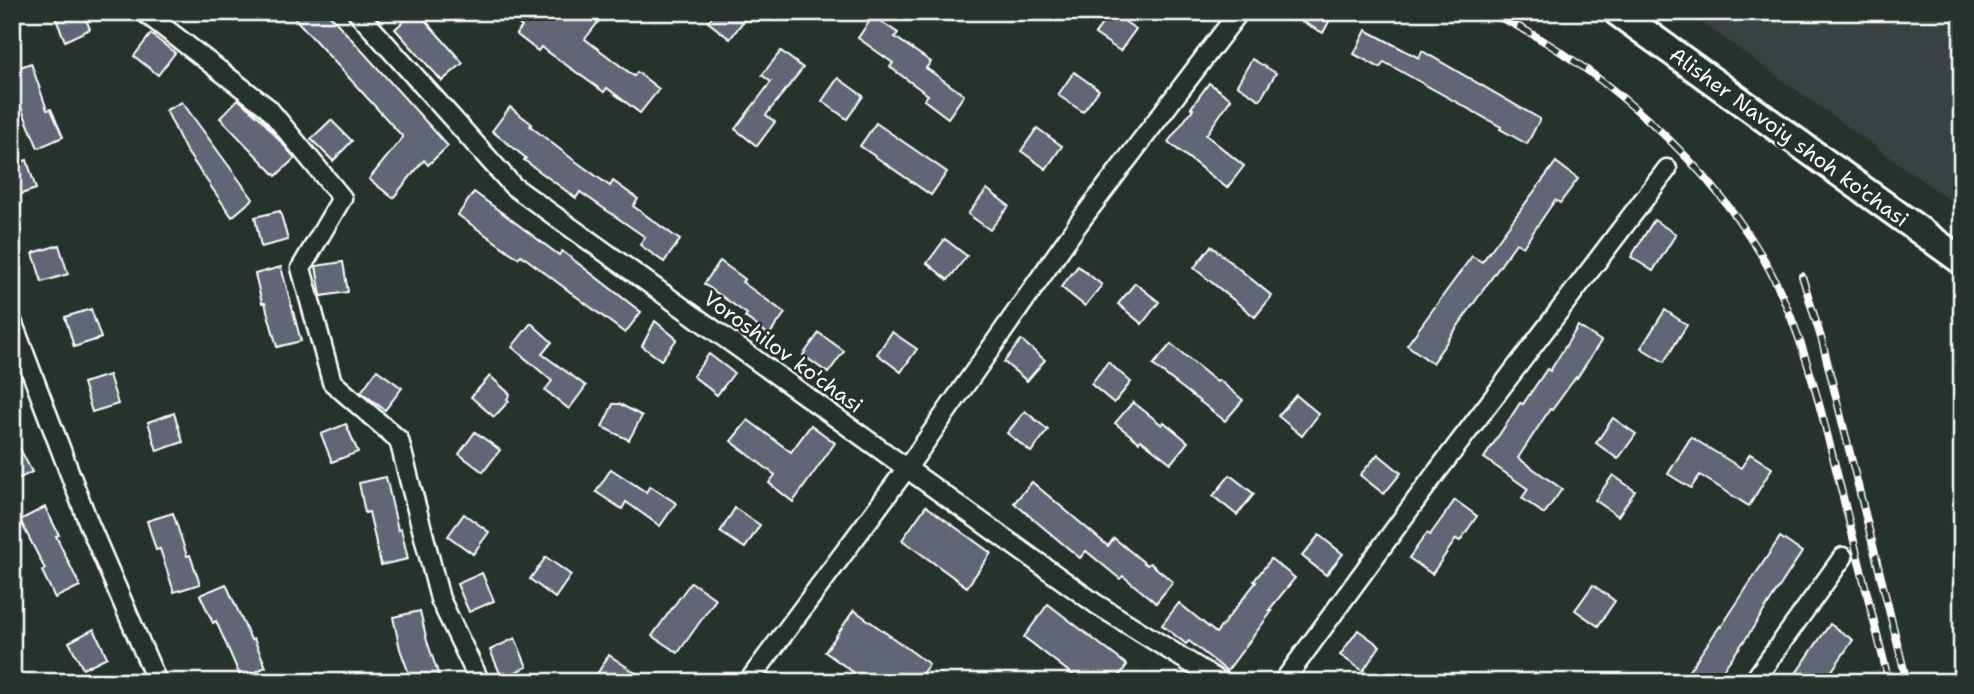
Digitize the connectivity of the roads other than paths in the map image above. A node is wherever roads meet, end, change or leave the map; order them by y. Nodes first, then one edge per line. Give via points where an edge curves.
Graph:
1 (145, 12) edge
2 (357, 12) edge
3 (1238, 12) edge
4 (1617, 12) edge
5 (1667, 169) dead end
6 (1962, 261) edge
7 (12, 321) edge
8 (906, 468) junction
9 (1843, 557) dead end
10 (157, 682) edge
11 (480, 682) edge
12 (748, 682) edge
13 (1221, 682) edge
14 (1283, 682) edge
15 (1753, 682) edge

1 - 11 street via 268,108 342,198 301,268 332,382 399,440 440,599
2 - 8 street, Voroshilov ko'chasi via 513,186
3 - 8 street via 1079,224
4 - 6 street, Alisher Navoiy shoh ko'chasi
5 - 14 street
7 - 10 street via 89,524
8 - 12 street
8 - 13 street, Voroshilov ko'chasi via 1096,604
9 - 15 street

